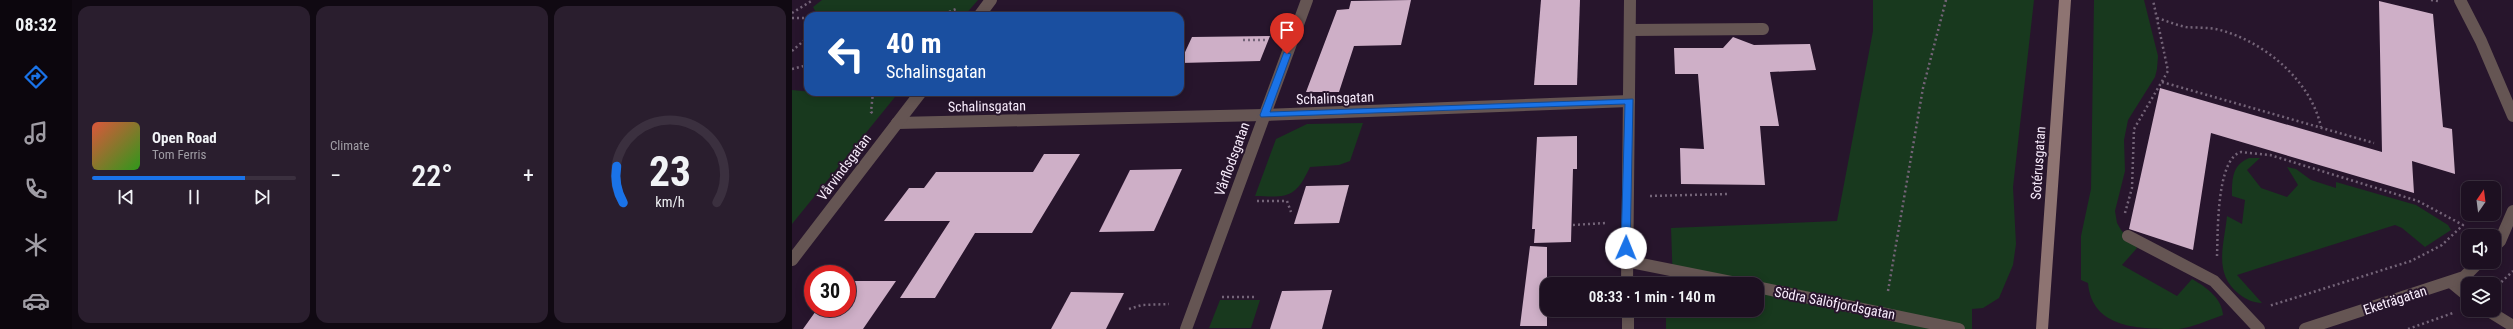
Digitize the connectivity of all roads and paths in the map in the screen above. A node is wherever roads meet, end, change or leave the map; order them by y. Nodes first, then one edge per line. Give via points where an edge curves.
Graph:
1 (813, 0) edge
2 (991, 0) edge
3 (1307, 0) edge
4 (1630, 0) edge
5 (1946, 0) edge
6 (2065, 0) edge
7 (2153, 0) edge
8 (2460, 0) edge
9 (982, 12) edge
10 (792, 13) edge
11 (792, 18) edge
12 (804, 18) edge
13 (2157, 18) junction
14 (1763, 29) dead end
15 (1631, 30) junction
16 (804, 40) edge
17 (792, 51) edge
18 (804, 66) edge
19 (792, 70) edge
20 (2162, 82) junction
21 (918, 96) edge
22 (1630, 101) junction
23 (1264, 115) junction
24 (2513, 116) edge
25 (897, 122) junction
26 (2321, 127) junction
27 (2374, 143) dead end
28 (1728, 194) dead end
29 (1628, 197) junction
30 (1233, 201) junction
31 (2513, 211) edge
32 (1291, 212) dead end
33 (1627, 222) junction
34 (1573, 225) dead end
35 (2128, 236) joint
36 (2501, 239) edge
37 (792, 260) edge
38 (1626, 261) junction
39 (2472, 269) edge
40 (2513, 271) edge
41 (1627, 277) edge
42 (1706, 277) edge
43 (2214, 281) junction
44 (2451, 282) junction
45 (2501, 282) edge
46 (1764, 288) edge
47 (2461, 290) edge
48 (1255, 297) dead end
49 (1196, 301) junction
50 (1129, 310) dead end
51 (2460, 310) dead end
52 (1885, 312) junction
53 (2244, 313) junction
54 (1628, 317) edge
55 (2498, 317) edge
56 (2513, 326) edge
57 (1186, 329) edge
58 (1628, 329) edge
59 (1959, 329) edge
60 (2042, 329) edge
61 (2259, 329) edge
62 (2305, 329) edge
63 (2408, 329) edge

1 - 10 path
2 - 9 street
3 - 23 street, Vårflodsgatan
4 - 15 street
5 - 52 path via 1923,88
6 - 60 street, Sotérusgatan
7 - 13 path
8 - 24 street via 2481,41
11 - 12 path
13 - 20 path via 2168,71
13 - 26 path via 2190,28 2219,30 2250,42 2295,78 2311,98 2320,116
14 - 15 street
15 - 22 street
16 - 17 path
18 - 19 path
20 - 26 path
20 - 35 path via 2134,129 2132,188 2122,221
21 - 25 street, Vårvindsgatan
22 - 23 street, Schalinsgatan
22 - 29 street
23 - 25 street, Schalinsgatan
23 - 30 street, Vårflodsgatan
25 - 37 street, Vårvindsgatan
26 - 27 path
28 - 29 path
29 - 33 street
30 - 32 path via 1287,201
30 - 49 street, Vårflodsgatan
31 - 36 street
33 - 34 path
33 - 38 street
35 - 43 street
38 - 41 street
38 - 42 street
39 - 44 street, Eketrägatan via 2464,277
40 - 45 path
43 - 53 street
43 - 53 path via 2224,172 2229,159 2237,153 2247,151 2270,155 2418,201 2463,225 2442,245 2411,261
44 - 47 street
44 - 62 street, Eketrägatan
46 - 52 street, Södra Sälöfjordsgatan
48 - 49 path
49 - 50 path via 1156,304
49 - 57 street, Vårflodsgatan
51 - 63 path
52 - 59 street, Södra Sälöfjordsgatan
53 - 61 street
54 - 58 street
55 - 56 street

